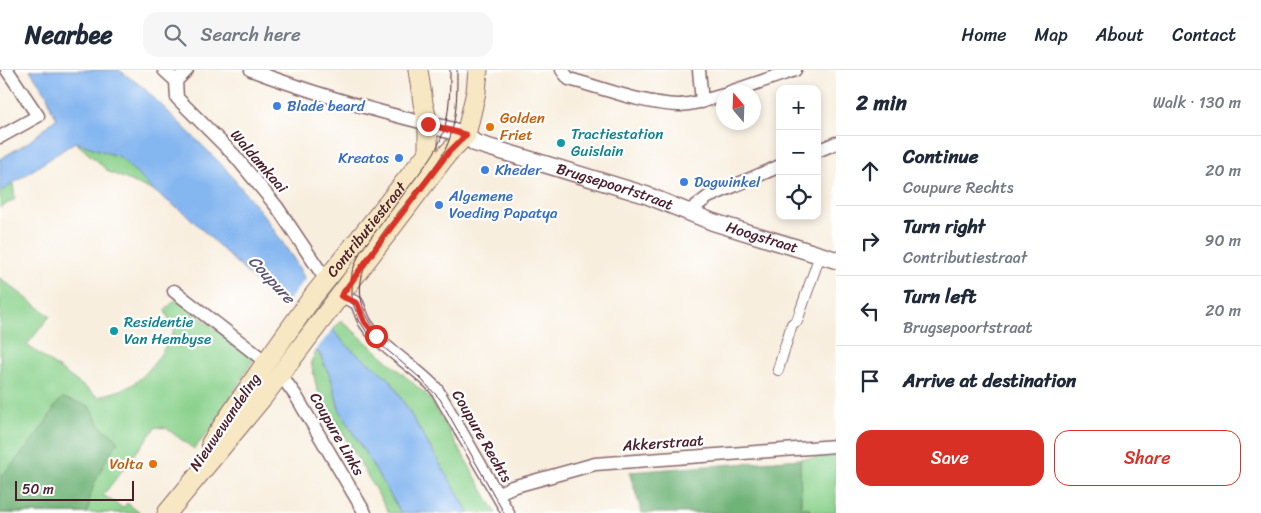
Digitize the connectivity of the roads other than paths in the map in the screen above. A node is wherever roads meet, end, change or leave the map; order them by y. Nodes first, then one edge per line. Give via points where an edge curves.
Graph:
1 (7, 70) edge
2 (164, 70) edge
3 (187, 70) edge
4 (251, 70) edge
5 (418, 70) edge
6 (478, 70) edge
7 (562, 70) edge
8 (699, 70) edge
9 (795, 70) edge
10 (176, 80) junction
11 (751, 85) edge
12 (716, 98) edge
13 (702, 102) junction
14 (428, 124) junction
15 (466, 135) junction
16 (0, 137) edge
17 (836, 143) edge
18 (821, 149) edge
19 (776, 168) edge
20 (688, 212) junction
21 (820, 255) junction
22 (836, 260) edge
23 (322, 286) junction
24 (174, 291) dead end
25 (336, 302) junction
26 (288, 332) joint
27 (300, 348) joint
28 (273, 368) junction
29 (778, 370) dead end
30 (836, 446) edge
31 (497, 494) junction
32 (166, 513) edge
33 (364, 513) edge
34 (508, 513) edge

1 - 16 street via 38,116
2 - 10 street
3 - 10 street
4 - 14 street via 369,109
5 - 14 main road, Contributiestraat
6 - 15 main road
7 - 13 street via 569,79 649,101 679,105
8 - 13 street
9 - 11 street
10 - 23 street, Waldamkaai via 178,98 235,156 277,207
12 - 13 street
14 - 15 street, Brugsepoortstraat
14 - 23 main road, Contributiestraat via 428,153
15 - 20 street, Brugsepoortstraat via 475,143
15 - 25 main road, Contributiestraat via 448,153
17 - 18 street
19 - 20 street via 708,196
20 - 21 street, Hoogstraat
21 - 22 street, Hoogstraat
21 - 29 street via 797,321 792,324
23 - 26 main road, Contributiestraat
24 - 28 street, Coupure Links
25 - 27 main road, Contributiestraat
25 - 31 street, Coupure Rechts via 357,303 365,322 376,336 437,390
26 - 28 main road, Nieuwewandeling
27 - 28 main road, Nieuwewandeling
28 - 32 main road, Nieuwewandeling
28 - 33 street, Coupure Links via 296,396
30 - 31 street, Akkerstraat via 595,464
31 - 34 street, Coupure Rechts

